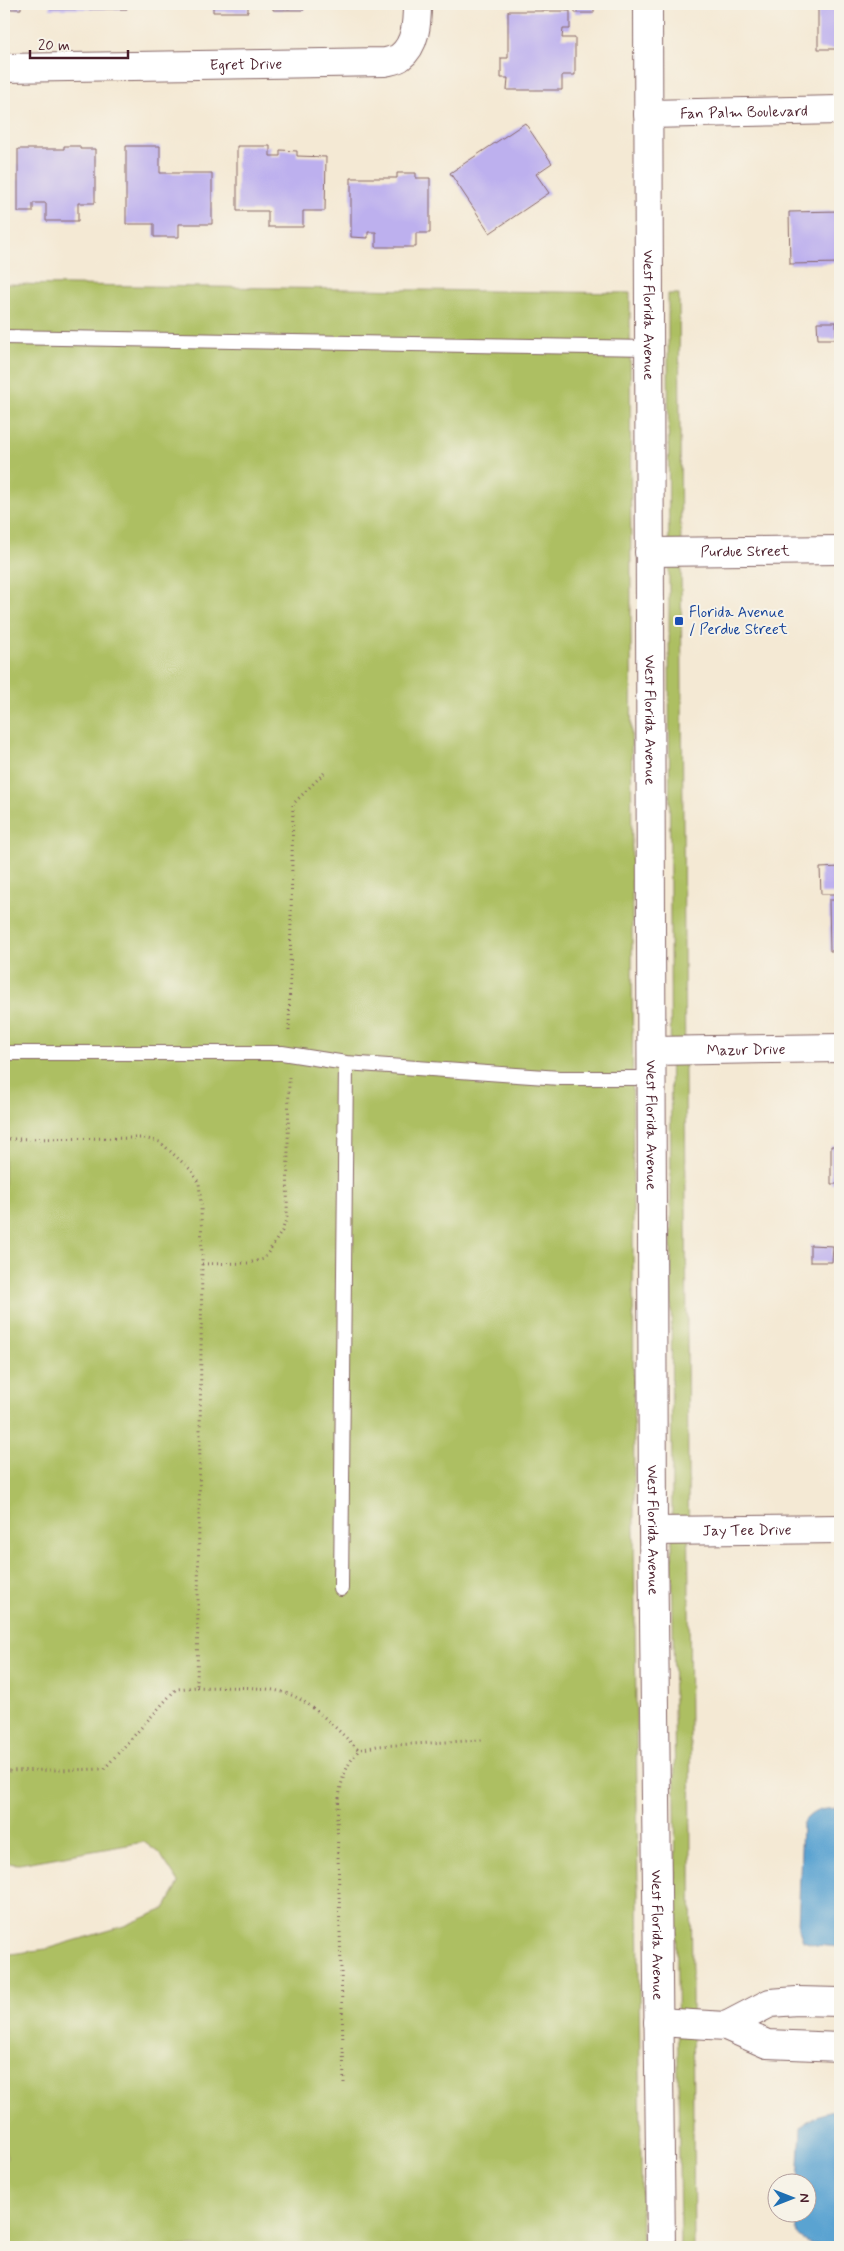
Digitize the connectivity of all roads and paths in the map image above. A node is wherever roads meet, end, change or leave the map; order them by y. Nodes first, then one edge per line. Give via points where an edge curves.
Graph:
1 (417, 4) edge
2 (648, 4) edge
3 (4, 68) edge
4 (840, 110) edge
5 (648, 114) junction
6 (4, 337) edge
7 (649, 348) junction
8 (840, 550) edge
9 (649, 552) junction
10 (840, 1048) edge
11 (652, 1051) junction
12 (4, 1053) edge
13 (346, 1063) junction
14 (652, 1078) junction
15 (4, 1139) edge
16 (840, 1529) edge
17 (653, 1531) junction
18 (341, 1589) dead end
19 (197, 1687) junction
20 (482, 1740) dead end
21 (358, 1750) junction
22 (4, 1771) edge
23 (840, 2002) edge
24 (658, 2022) junction
25 (726, 2026) junction
26 (840, 2047) edge
27 (344, 2083) dead end
28 (661, 2247) edge

1 - 3 street, Egret Drive via 412,42 400,58 385,62
2 - 5 street, West Florida Avenue
4 - 5 street, Fan Palm Boulevard
5 - 7 street, West Florida Avenue
6 - 7 lane
7 - 9 street, West Florida Avenue
8 - 9 street, Purdue Street
9 - 11 street, West Florida Avenue
10 - 11 street, Mazur Drive
11 - 14 street, West Florida Avenue
12 - 13 lane via 282,1053
13 - 14 lane via 560,1078
13 - 18 lane
14 - 17 street, West Florida Avenue
15 - 19 path via 144,1138 160,1142 180,1158 199,1184 202,1264
16 - 17 street, Jay Tee Drive
17 - 24 street, West Florida Avenue
19 - 21 path via 264,1689 286,1693 328,1721
19 - 22 path via 176,1689 104,1770
20 - 21 path
21 - 27 path via 342,1776 337,1817
23 - 25 street via 797,2000 770,2003
24 - 25 street
24 - 28 street, West Florida Avenue
25 - 26 street via 767,2044

